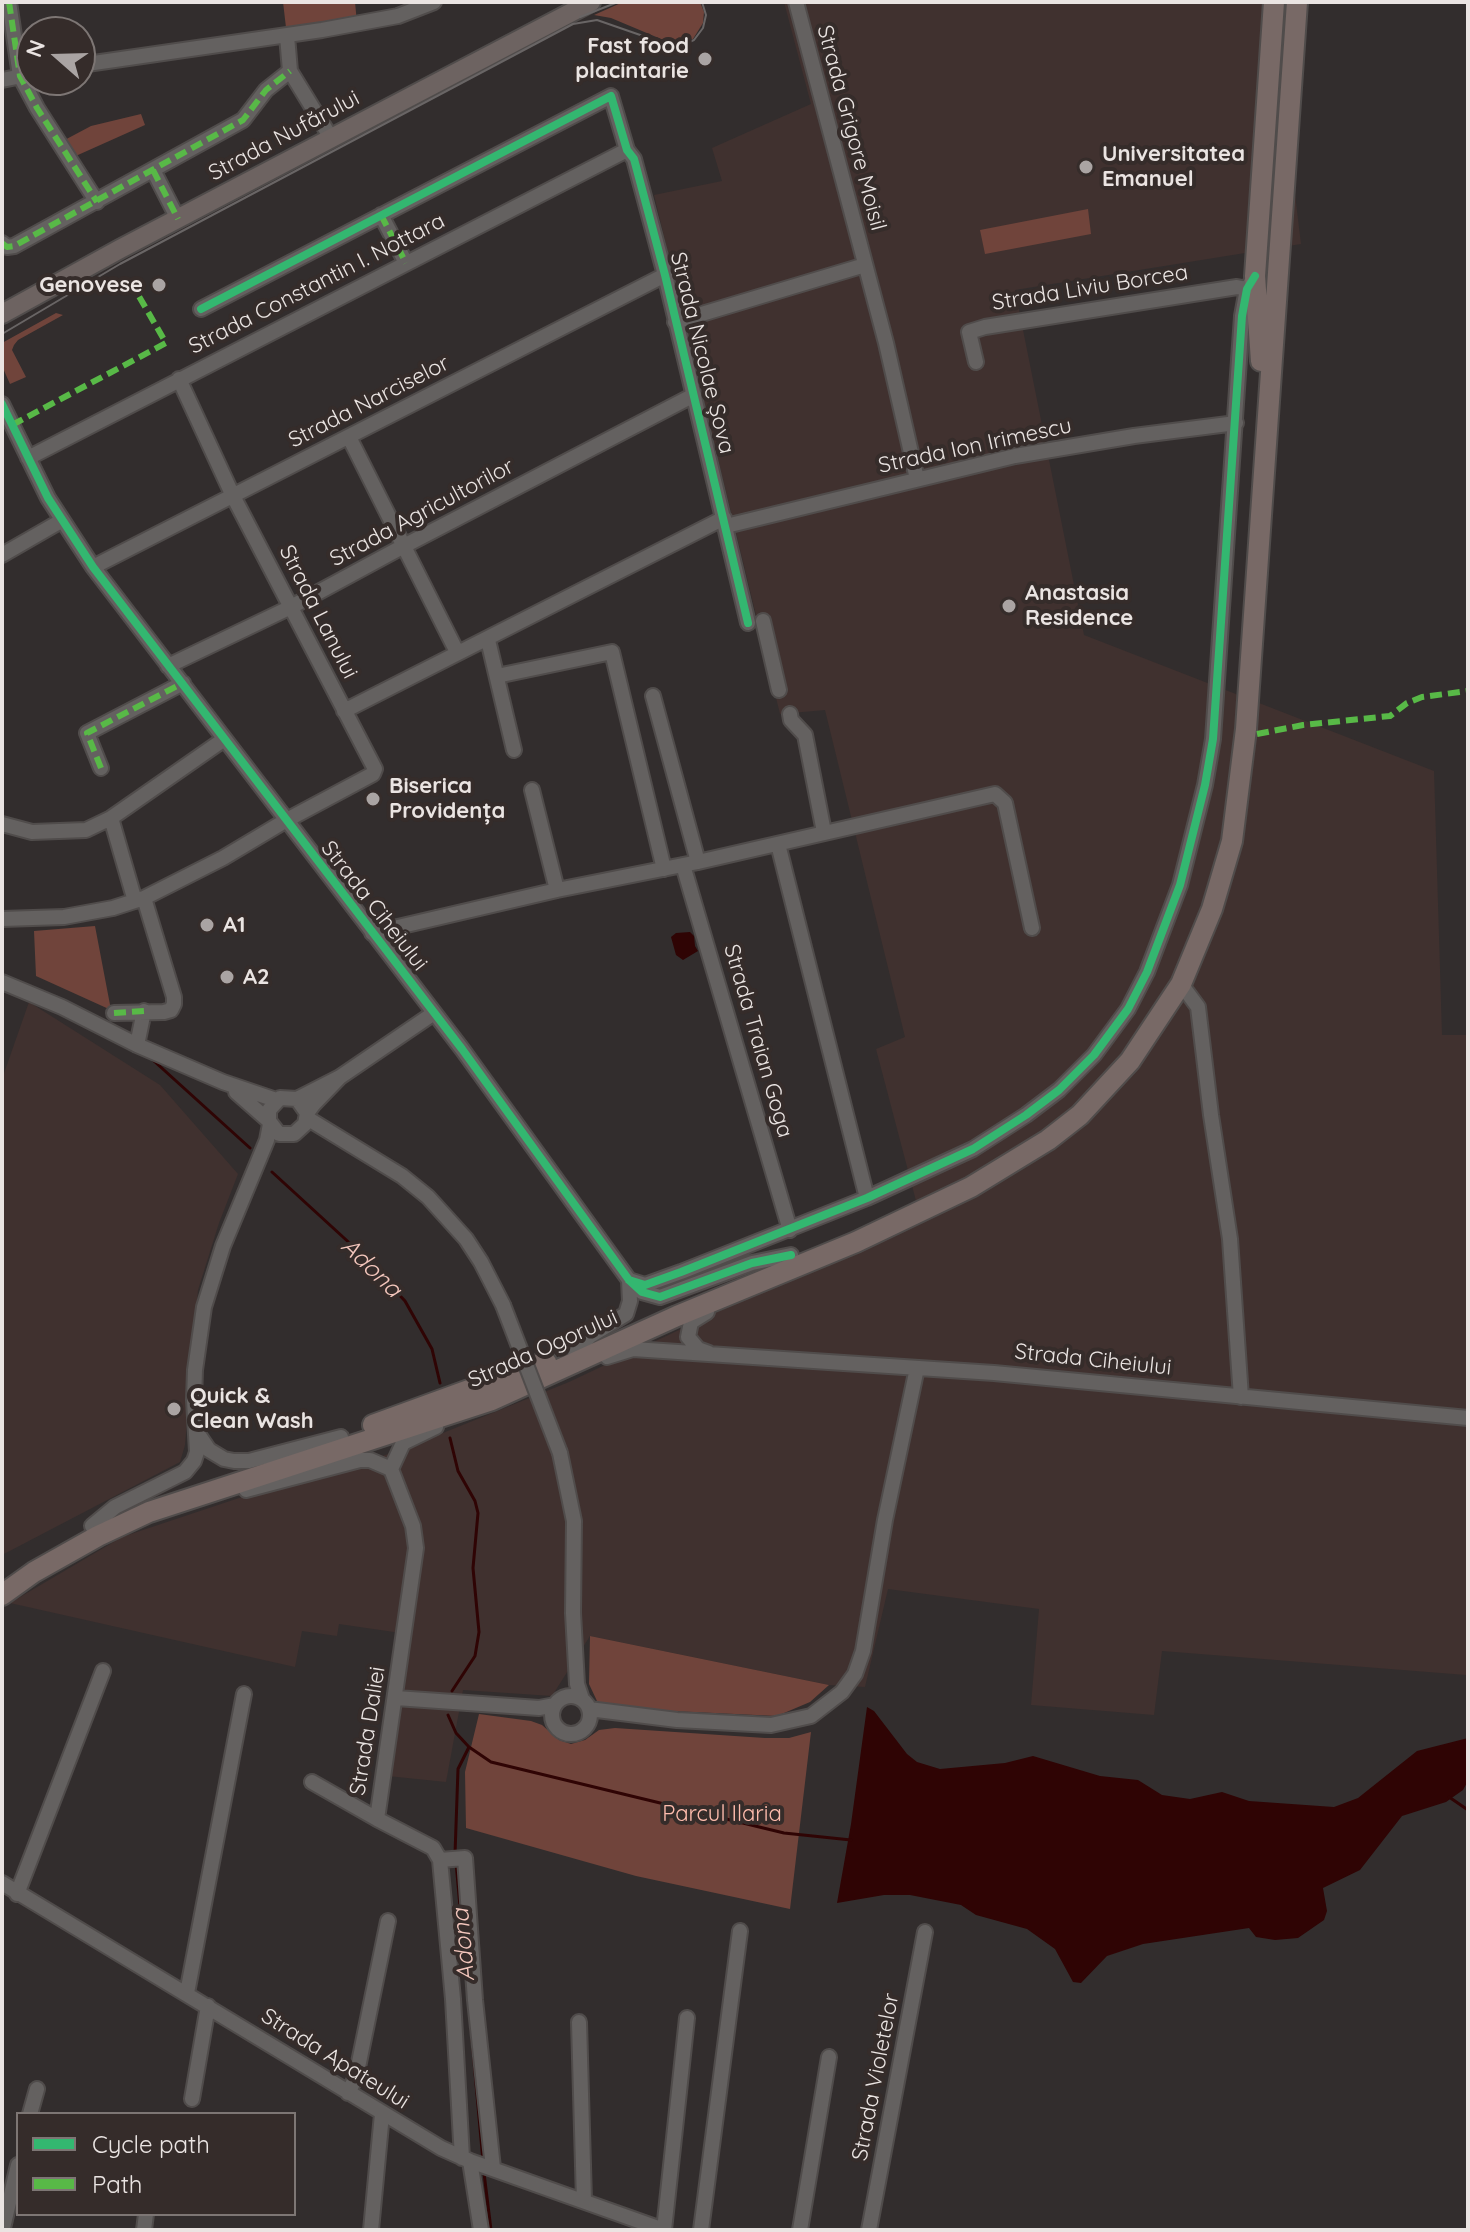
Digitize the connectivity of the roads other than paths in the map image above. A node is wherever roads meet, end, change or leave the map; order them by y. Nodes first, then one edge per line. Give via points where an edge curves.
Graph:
1 (9, 2) edge
2 (434, 2) edge
3 (591, 2) edge
4 (796, 2) edge
5 (1274, 2) edge
6 (1285, 2) edge
7 (1297, 2) edge
8 (1311, 2) edge
9 (16, 32) edge
10 (287, 36) junction
11 (96, 63) edge
12 (290, 71) junction
13 (1286, 74) junction
14 (33, 96) edge
15 (331, 138) junction
16 (627, 150) junction
17 (153, 170) junction
18 (97, 202) junction
19 (381, 215) junction
20 (178, 219) junction
21 (2, 243) edge
22 (406, 263) junction
23 (865, 265) junction
24 (665, 275) junction
25 (1278, 280) junction
26 (1251, 282) junction
27 (201, 309) dead end
28 (3, 312) edge
29 (675, 322) junction
30 (1261, 361) junction
31 (976, 362) dead end
32 (179, 379) junction
33 (694, 395) junction
34 (2, 404) edge
35 (1236, 423) junction
36 (349, 437) junction
37 (28, 458) junction
38 (917, 479) junction
39 (233, 496) junction
40 (61, 521) junction
41 (725, 522) junction
42 (402, 547) junction
43 (2, 555) edge
44 (93, 567) junction
45 (291, 607) junction
46 (488, 640) junction
47 (457, 652) junction
48 (168, 666) junction
49 (497, 676) junction
50 (183, 683) junction
51 (779, 690) dead end
52 (653, 696) dead end
53 (344, 711) junction
54 (790, 714) dead end
55 (223, 740) junction
56 (514, 750) dead end
57 (101, 768) dead end
58 (532, 790) dead end
59 (111, 818) junction
60 (285, 821) junction
61 (2, 824) edge
62 (824, 832) junction
63 (778, 844) junction
64 (690, 864) junction
65 (664, 869) junction
66 (557, 890) junction
67 (140, 899) junction
68 (2, 919) edge
69 (1032, 928) dead end
70 (372, 933) junction
71 (2, 975) edge
72 (2, 982) edge
73 (1181, 984) junction
74 (20, 989) junction
75 (144, 1011) junction
76 (114, 1013) dead end
77 (434, 1013) junction
78 (137, 1045) junction
79 (340, 1077) junction
80 (223, 1082) junction
81 (297, 1099) junction
82 (276, 1100) junction
83 (307, 1116) junction
84 (269, 1123) junction
85 (290, 1135) junction
86 (351, 1147) junction
87 (247, 1188) junction
88 (867, 1198) junction
89 (790, 1230) junction
90 (801, 1258) junction
91 (629, 1280) junction
92 (575, 1352) junction
93 (713, 1355) junction
94 (917, 1368) junction
95 (542, 1378) junction
96 (1241, 1397) junction
97 (492, 1400) junction
98 (1468, 1418) edge
99 (196, 1430) junction
100 (341, 1437) junction
101 (391, 1469) junction
102 (201, 1494) junction
103 (92, 1526) junction
104 (2, 1580) edge
105 (2, 1595) edge
106 (573, 1613) junction
107 (103, 1671) dead end
108 (244, 1694) dead end
109 (396, 1698) junction
110 (559, 1701) junction
111 (586, 1704) junction
112 (481, 1705) junction
113 (677, 1720) junction
114 (554, 1724) junction
115 (586, 1727) junction
116 (312, 1782) dead end
117 (377, 1819) junction
118 (440, 1860) junction
119 (2, 1883) edge
120 (17, 1894) junction
121 (388, 1921) dead end
122 (740, 1931) dead end
123 (925, 1932) dead end
124 (187, 1993) junction
125 (453, 1999) junction
126 (475, 2000) junction
127 (208, 2006) junction
128 (687, 2018) dead end
129 (579, 2022) dead end
130 (829, 2057) dead end
131 (37, 2089) dead end
132 (348, 2093) junction
133 (192, 2099) dead end
134 (31, 2112) edge
135 (382, 2114) junction
136 (466, 2160) junction
137 (493, 2168) junction
138 (16, 2173) edge
139 (584, 2201) junction
140 (2, 2228) edge
141 (11, 2230) edge
142 (371, 2230) edge
143 (481, 2230) edge
144 (664, 2230) edge
145 (701, 2230) edge
146 (800, 2230) edge
147 (869, 2230) edge

1 - 9 street
2 - 10 street via 398,16
3 - 15 main road, Strada Nufărului
4 - 23 street, Strada Grigore Moisil
5 - 26 highway
6 - 13 highway, Strada Ogorului
7 - 13 highway, Strada Ogorului
8 - 25 highway via 1290,240
10 - 11 street
10 - 12 street
12 - 15 street
12 - 17 street via 266,90 243,120
13 - 25 highway, Strada Ogorului
13 - 30 highway, Strada Ogorului
14 - 18 street
15 - 20 main road, Strada Nufărului
16 - 19 street, Strada Nicolae Șova via 611,96
16 - 22 street, Strada Constantin I. Nottara
16 - 24 street, Strada Nicolae Șova via 634,159
17 - 18 street
17 - 20 street
18 - 21 street via 14,246
19 - 22 street
19 - 27 street
20 - 28 main road, Strada Nufărului
22 - 32 street, Strada Constantin I. Nottara
23 - 29 street, Strada Grigore Moisil
23 - 38 street, Strada Grigore Moisil
24 - 29 street, Strada Nicolae Șova
24 - 36 street, Strada Narciselor
25 - 73 highway, Strada Ogorului via 1241,777 1223,875
26 - 30 highway
26 - 31 street, Strada Liviu Borcea via 985,327 969,332
26 - 35 street via 1242,316
29 - 33 street, Strada Nicolae Șova
30 - 90 highway, Strada Ogorului via 1231,785 1199,909 1172,975 1110,1066 1054,1123 996,1161
32 - 37 street, Strada Constantin I. Nottara
32 - 39 street, Strada Lanului
33 - 41 street, Strada Nicolae Șova
33 - 42 street, Strada Agricultorilor
34 - 37 street, Strada Ciheiului
35 - 38 street, Strada Ion Irimescu via 1015,456
35 - 88 street via 1213,739 1180,885 1147,972 1094,1055 1059,1090 964,1154
36 - 39 street, Strada Narciselor
36 - 42 street
37 - 40 street, Strada Ciheiului
38 - 41 street, Strada Ion Irimescu
39 - 44 street, Strada Narciselor
39 - 45 street, Strada Lanului
40 - 43 street
40 - 44 street, Strada Ciheiului
41 - 46 street, Strada Ion Irimescu
41 - 51 street, Strada Nicolae Șova
42 - 45 street, Strada Agricultorilor
42 - 47 street
44 - 48 street, Strada Ciheiului
45 - 48 street, Strada Agricultorilor
45 - 53 street, Strada Lanului
46 - 47 street, Strada Ion Irimescu
46 - 49 street
47 - 53 street, Strada Ion Irimescu
48 - 50 street, Strada Ciheiului
49 - 56 street
49 - 65 street via 612,652
50 - 55 street, Strada Ciheiului
50 - 57 street via 87,733
52 - 64 street, Strada Traian Goga
53 - 60 street, Strada Lanului via 373,774
54 - 62 street via 805,735
55 - 59 street
55 - 60 street, Strada Ciheiului
58 - 66 street
59 - 61 street via 86,830 32,832
59 - 67 street
60 - 67 street
60 - 70 street, Strada Ciheiului
62 - 63 street
62 - 69 street via 995,794 1005,803
63 - 64 street
63 - 88 street
64 - 65 street
64 - 89 street, Strada Traian Goga
65 - 66 street
66 - 70 street
67 - 68 street via 64,917
67 - 75 street via 174,997 171,1010
70 - 77 street, Strada Ciheiului
71 - 74 street
72 - 74 street
73 - 90 highway, Strada Ogorului via 1130,1061 1080,1115 1048,1140 971,1187
73 - 96 street via 1198,1007 1230,1239
74 - 78 street
75 - 76 street
75 - 78 street
77 - 79 street
77 - 91 street, Strada Ciheiului
78 - 80 street
79 - 81 street
79 - 83 street
80 - 82 street
80 - 84 street
81 - 82 street
81 - 83 street
82 - 84 street
83 - 85 street via 301,1130
83 - 86 street
84 - 85 street via 279,1134
84 - 87 street
85 - 86 street
85 - 87 street via 270,1153
86 - 106 street, bridge via 402,1176 447,1215 481,1262 503,1305 560,1453 574,1521
87 - 99 street via 204,1307 194,1385
88 - 89 street
89 - 91 street via 645,1285
90 - 91 street, Strada Ciheiului via 752,1263 660,1297 642,1292
90 - 92 highway, Strada Ogorului
90 - 93 street via 769,1287 695,1317 688,1337
90 - 95 highway, Strada Ogorului
91 - 92 street via 626,1314
92 - 100 highway, Strada Ogorului
93 - 94 street, Strada Ciheiului
93 - 95 street, Strada Ciheiului via 633,1349
94 - 96 street, Strada Ciheiului
94 - 113 street via 855,1674 828,1705 793,1722
95 - 97 highway, Strada Ogorului
96 - 98 street, Strada Ciheiului
97 - 101 street via 407,1439
97 - 102 highway, Strada Ogorului
99 - 100 street via 209,1450 234,1461
99 - 103 street via 197,1452 185,1472 115,1507
100 - 103 highway, Strada Ogorului via 178,1490
101 - 102 street via 360,1460 250,1489
101 - 109 street, Strada Daliei via 416,1548
102 - 105 highway, Strada Ogorului via 98,1536
103 - 104 highway, Strada Ogorului
106 - 110 street
106 - 111 street via 577,1684
107 - 120 street
108 - 124 street
109 - 112 street
109 - 117 street, Strada Daliei
110 - 111 street
110 - 112 street via 539,1708
110 - 114 street via 552,1711
111 - 113 street
111 - 115 street
112 - 114 street
113 - 115 street
114 - 115 street via 569,1734
116 - 117 street
117 - 118 street, Strada Daliei via 433,1848
118 - 125 street
118 - 126 street via 465,1858
119 - 120 street, Strada Apateului
120 - 124 street, Strada Apateului
121 - 132 street via 356,2077
122 - 145 street
123 - 147 street, Strada Violetelor
124 - 127 street, Strada Apateului
125 - 126 street
125 - 136 street
126 - 137 street
127 - 132 street, Strada Apateului
127 - 133 street
128 - 144 street
129 - 139 street
130 - 146 street
131 - 134 street
132 - 135 street, Strada Apateului
135 - 136 street, Strada Apateului
135 - 142 street
136 - 137 street, Strada Apateului
136 - 143 street
137 - 139 street, Strada Apateului
138 - 140 street
139 - 144 street, Strada Apateului
140 - 141 street

